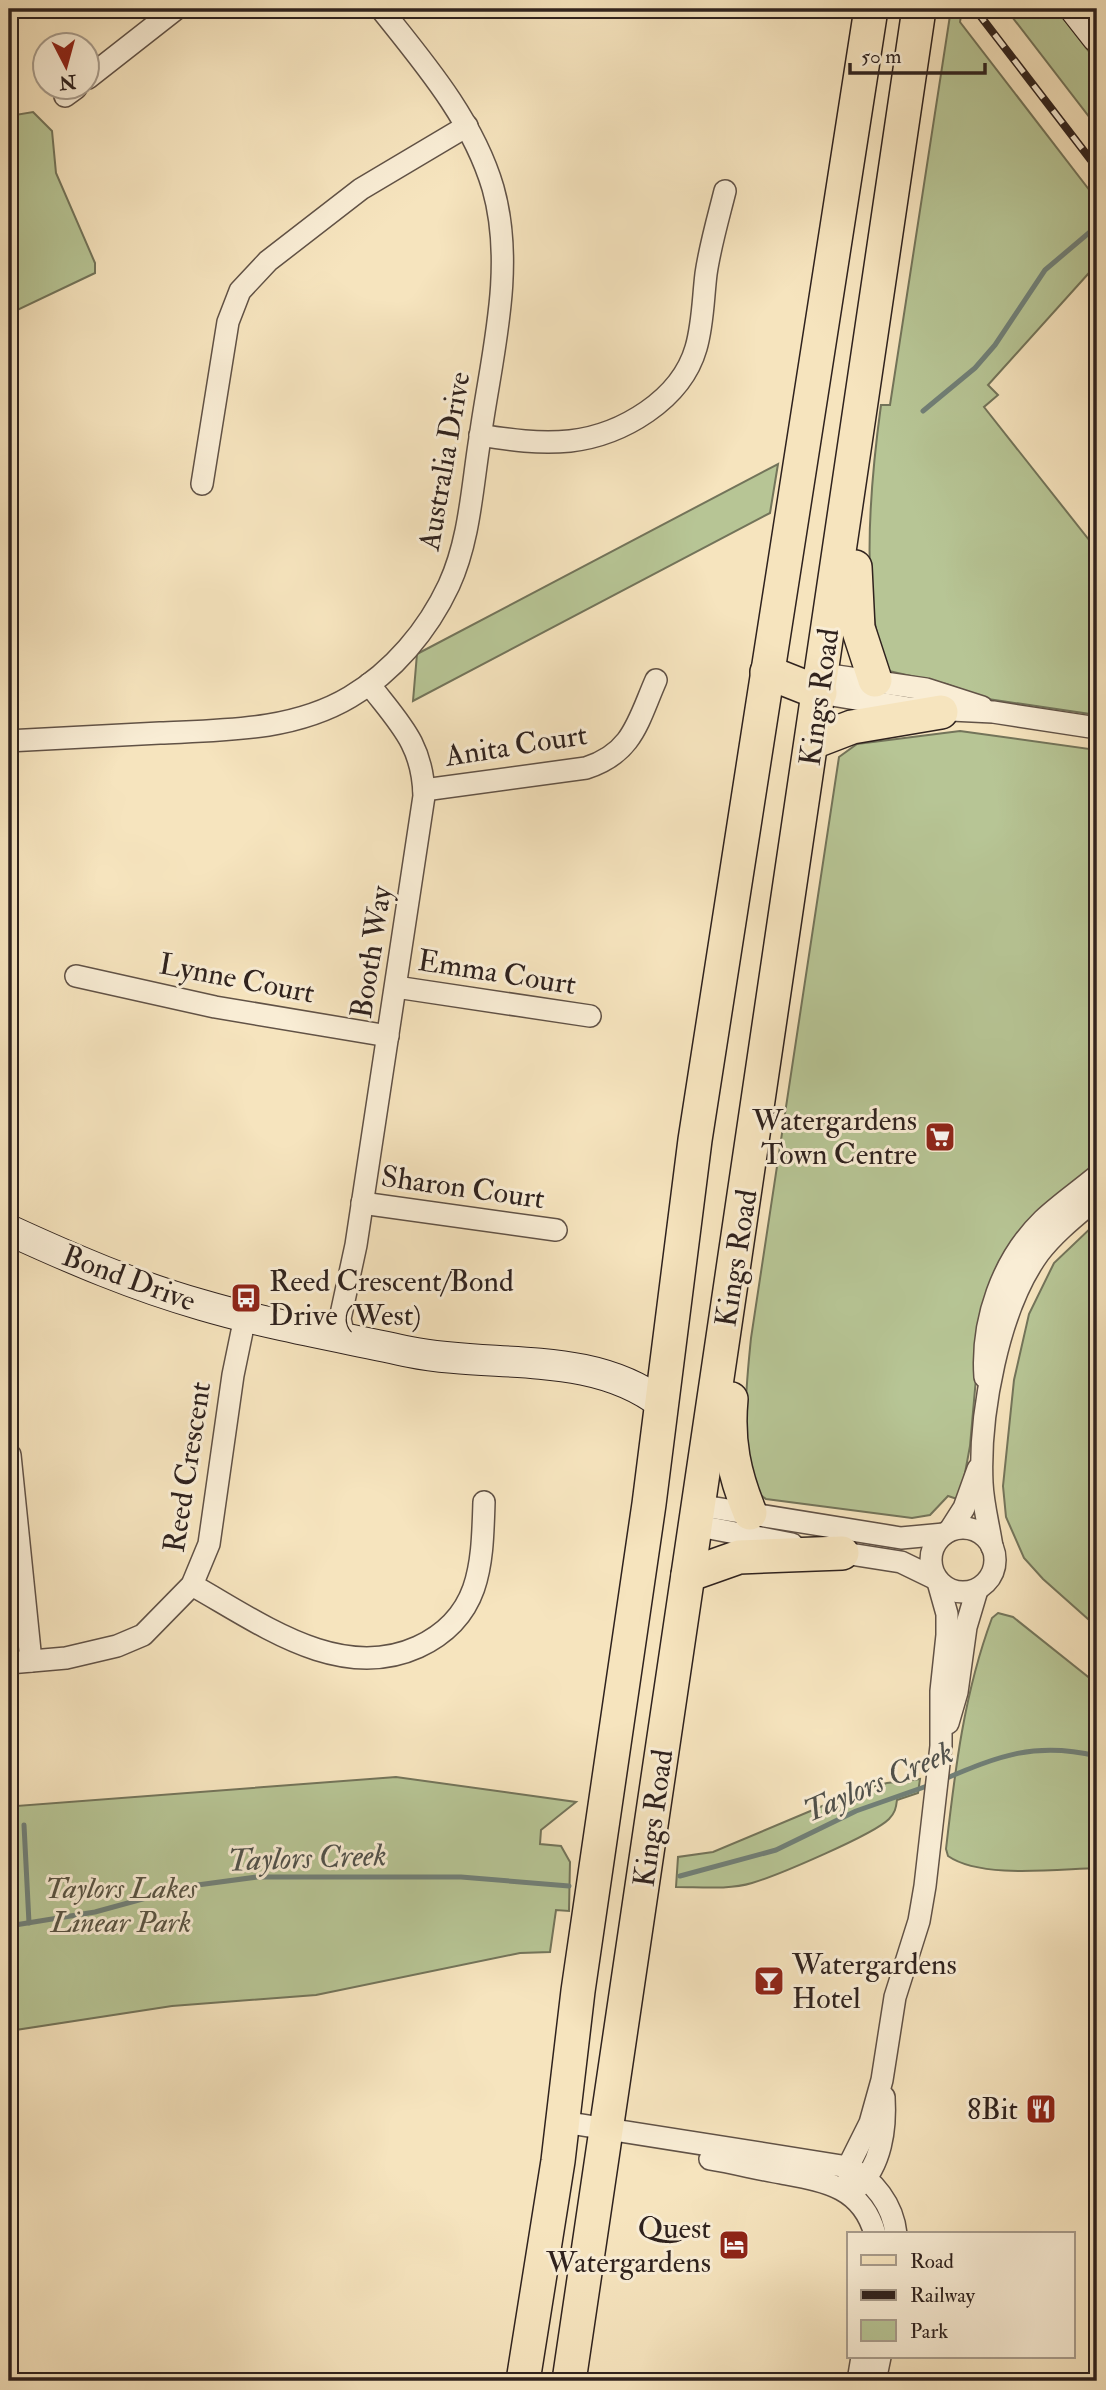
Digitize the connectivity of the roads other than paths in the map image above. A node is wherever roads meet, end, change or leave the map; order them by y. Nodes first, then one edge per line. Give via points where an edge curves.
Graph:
1 (176, 9) edge
2 (872, 9) edge
3 (919, 9) edge
4 (1075, 9) edge
5 (386, 10) edge
6 (1097, 37) edge
7 (102, 67) edge
8 (467, 126) junction
9 (724, 191) dead end
10 (480, 435) junction
11 (853, 456) junction
12 (202, 484) dead end
13 (767, 672) junction
14 (656, 680) dead end
15 (875, 680) junction
16 (369, 684) junction
17 (821, 684) junction
18 (940, 712) junction
19 (993, 712) junction
20 (1097, 728) edge
21 (9, 741) edge
22 (813, 742) junction
23 (424, 790) junction
24 (76, 976) dead end
25 (396, 987) junction
26 (590, 1016) dead end
27 (388, 1035) junction
28 (1097, 1176) edge
29 (1097, 1198) edge
30 (362, 1203) junction
31 (9, 1230) edge
32 (556, 1230) dead end
33 (729, 1305) junction
34 (245, 1317) junction
35 (344, 1336) junction
36 (666, 1362) junction
37 (608, 1375) junction
38 (662, 1404) junction
39 (987, 1404) junction
40 (10, 1455) edge
41 (982, 1457) junction
42 (484, 1502) dead end
43 (649, 1504) junction
44 (750, 1513) junction
45 (695, 1515) junction
46 (947, 1532) junction
47 (992, 1546) junction
48 (842, 1553) junction
49 (688, 1575) junction
50 (937, 1581) junction
51 (192, 1585) junction
52 (977, 1590) junction
53 (31, 1661) junction
54 (9, 1663) edge
55 (941, 1746) junction
56 (883, 2080) junction
57 (562, 2130) junction
58 (606, 2137) junction
59 (848, 2167) junction
60 (867, 2178) junction
61 (851, 2194) junction
62 (874, 2232) edge
63 (895, 2232) edge
64 (862, 2358) edge
65 (880, 2358) edge
66 (523, 2381) edge
67 (569, 2381) edge
68 (858, 2381) edge
69 (875, 2381) edge

1 - 7 street
2 - 13 main road, Kings Road
3 - 11 main road, Kings Road
4 - 6 street
5 - 8 street, Australia Drive
8 - 10 street, Australia Drive via 494,190 502,235 500,300
8 - 12 street via 361,189 268,261 240,291 228,322
9 - 10 street via 709,255 696,350 682,379 667,395 649,410 595,436 531,442
10 - 16 street, Australia Drive via 463,545 449,586 420,634
11 - 15 main road via 855,615
11 - 17 main road, Kings Road
13 - 17 main road
13 - 36 main road, Kings Road
14 - 23 street, Anita Court via 628,741 603,762
15 - 17 street
15 - 19 street via 953,696
16 - 21 street, Australia Drive via 333,706 266,726
16 - 23 street, Booth Way via 411,739 422,764
17 - 18 street
17 - 22 main road, Kings Road
18 - 19 street
18 - 22 main road via 852,727
19 - 20 street
22 - 33 main road, Kings Road
23 - 25 street, Booth Way
24 - 27 street, Lynne Court via 215,1007
25 - 26 street, Emma Court
25 - 27 street, Booth Way
27 - 30 street, Booth Way
28 - 39 street via 1042,1220 1005,1276 984,1344
29 - 39 street via 1049,1240 1028,1271 1007,1317
30 - 32 street, Sharon Court
30 - 35 street, Booth Way via 351,1321
31 - 34 street, Bond Drive via 151,1289
33 - 44 main road via 731,1454
33 - 45 main road, Kings Road
34 - 35 street, Bond Drive
34 - 51 street, Reed Crescent via 209,1544
35 - 37 street, Bond Drive via 444,1357 508,1360
36 - 37 street via 634,1373
36 - 38 main road, Kings Road
37 - 38 street
38 - 43 main road, Kings Road
39 - 41 street
40 - 53 street
41 - 46 street via 964,1508
41 - 47 street
42 - 51 street via 482,1558 465,1608 446,1630 405,1653 367,1660 319,1651 284,1637
43 - 45 main road
43 - 57 main road, Kings Road
44 - 45 street
44 - 46 street via 901,1538
45 - 48 street
45 - 49 main road, Kings Road
46 - 47 street via 970,1528
46 - 50 street via 936,1541 930,1560
47 - 52 street via 993,1573
48 - 49 main road via 739,1557
48 - 50 street via 901,1562
49 - 58 main road, Kings Road
50 - 52 street via 957,1592
50 - 55 street via 947,1614
51 - 53 street, Reed Crescent via 143,1635 93,1652
52 - 55 street
53 - 54 street, Reed Crescent
55 - 56 street via 922,1904 895,1997
56 - 59 street via 870,2123
56 - 60 street via 886,2123
57 - 58 street
57 - 66 main road, Kings Road
58 - 59 street
58 - 61 street via 821,2180
58 - 67 main road, Kings Road
59 - 60 street
59 - 61 street
60 - 61 street
60 - 63 street via 888,2207
61 - 62 street via 867,2213
64 - 68 street
65 - 69 street

